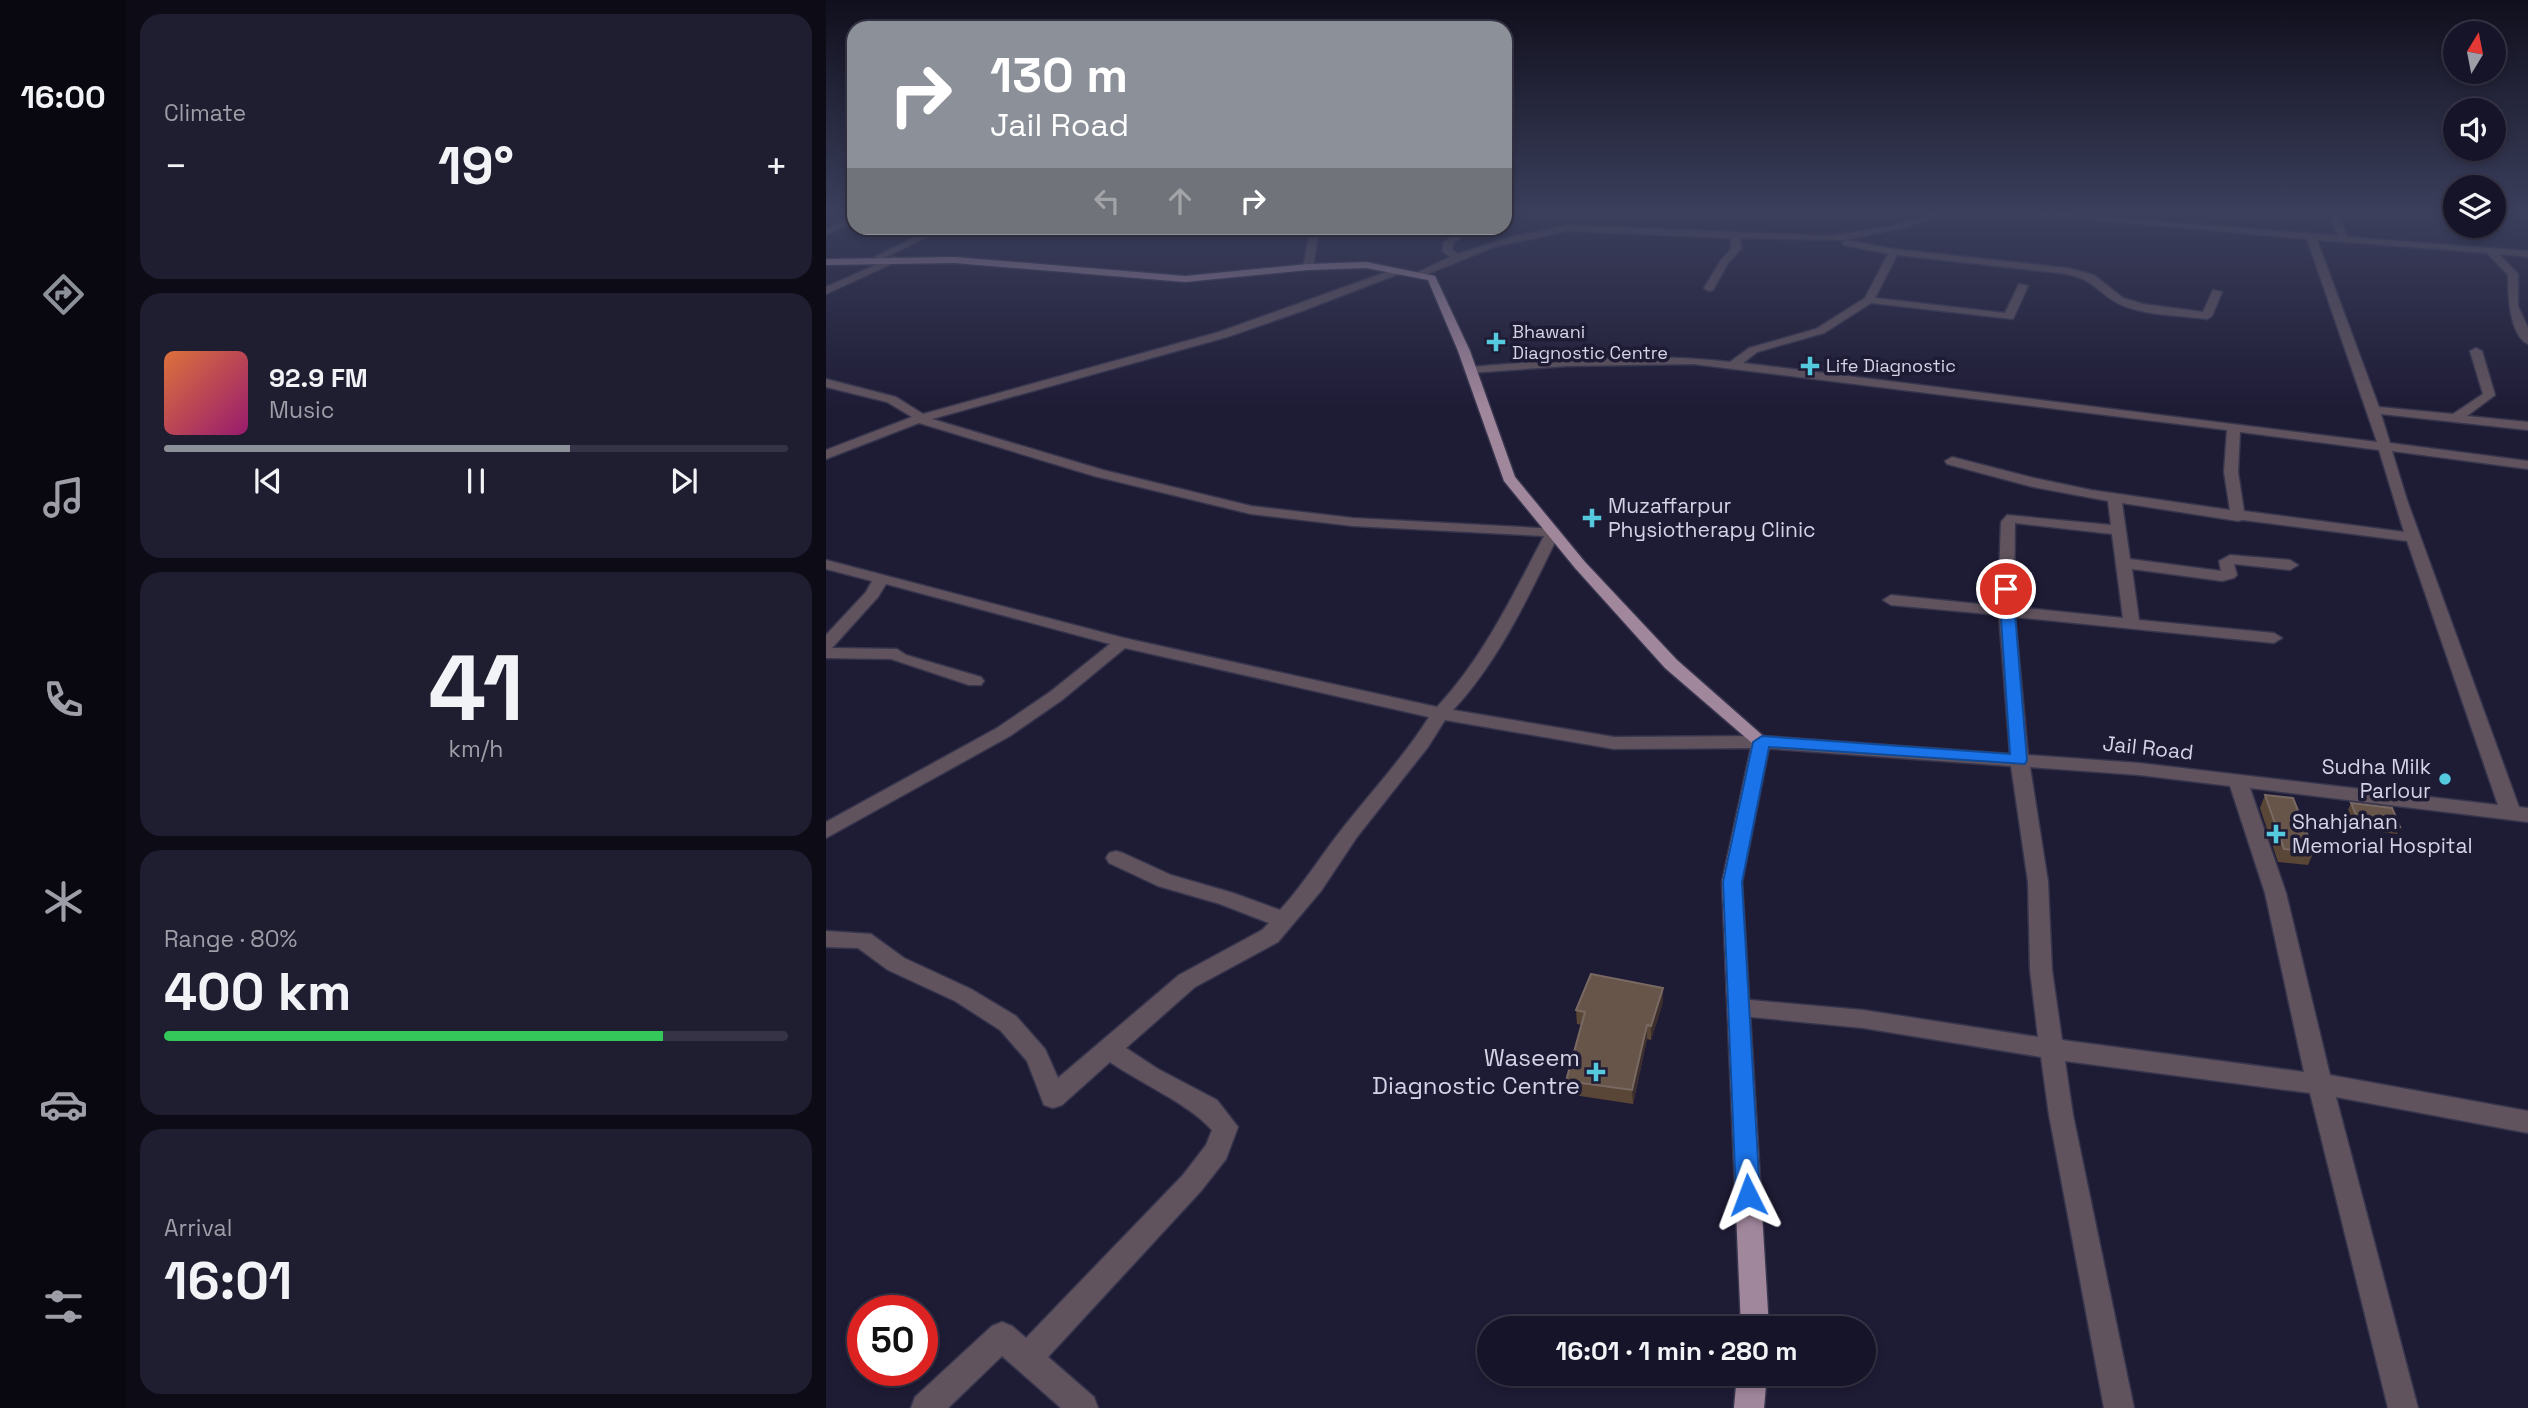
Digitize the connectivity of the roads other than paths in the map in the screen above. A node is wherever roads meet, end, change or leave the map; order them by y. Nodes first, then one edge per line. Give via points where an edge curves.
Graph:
1 (858, 277) edge
2 (1157, 277) edge
3 (1209, 277) edge
4 (1384, 277) edge
5 (1426, 277) edge
6 (1716, 277) edge
7 (1881, 277) edge
8 (2090, 277) edge
9 (2325, 277) edge
10 (2513, 277) edge
11 (2023, 286) dead end
12 (1709, 288) dead end
13 (826, 291) edge
14 (2217, 292) dead end
15 (1869, 300) junction
16 (2514, 303) junction
17 (2528, 304) edge
18 (2527, 336) edge
19 (2476, 351) dead end
20 (1732, 365) junction
21 (1470, 370) junction
22 (826, 383) edge
23 (2374, 410) junction
24 (2456, 418) junction
25 (922, 420) junction
26 (2528, 426) edge
27 (2233, 428) junction
28 (2386, 448) junction
29 (826, 455) edge
30 (1952, 461) dead end
31 (2528, 465) edge
32 (2114, 497) junction
33 (2238, 517) junction
34 (2119, 530) junction
35 (1553, 532) junction
36 (2414, 538) junction
37 (2123, 563) junction
38 (826, 564) edge
39 (2290, 565) dead end
40 (881, 579) junction
41 (1891, 600) dead end
42 (2006, 610) junction
43 (2132, 625) junction
44 (2274, 638) dead end
45 (1122, 642) junction
46 (826, 645) edge
47 (826, 653) edge
48 (975, 681) dead end
49 (1440, 713) junction
50 (1762, 742) junction
51 (2019, 760) junction
52 (2237, 780) junction
53 (2520, 814) edge
54 (826, 831) edge
55 (1116, 858) dead end
56 (1283, 920) junction
57 (826, 939) edge
58 (1739, 1008) junction
59 (2053, 1048) junction
60 (1109, 1049) junction
61 (2320, 1084) junction
62 (2528, 1122) edge
63 (1754, 1316) edge
64 (1027, 1358) junction
65 (1751, 1386) edge
66 (926, 1408) edge
67 (1083, 1408) edge
68 (1749, 1408) edge
69 (2119, 1408) edge
70 (2403, 1408) edge

1 - 13 street
2 - 3 main road
4 - 25 street via 1310,307
5 - 21 main road via 1432,278
6 - 12 street
7 - 15 street
8 - 14 street via 2119,300 2207,316
9 - 23 street
10 - 16 street
11 - 15 street via 2008,317
15 - 20 street via 1820,331 1753,349
16 - 17 street
16 - 18 street
19 - 24 street via 2489,395
20 - 21 street via 1653,360
20 - 27 street
21 - 35 main road via 1509,478
22 - 25 street via 900,402
23 - 24 street
23 - 28 street
24 - 26 street
25 - 29 street
25 - 35 street via 1099,473 1251,510 1353,522
27 - 28 street
27 - 33 street via 2231,472
28 - 31 street
28 - 36 street
30 - 32 street via 2042,485
32 - 33 street
32 - 34 street
33 - 36 street via 2352,527
34 - 37 street
34 - 42 street via 2012,518 2008,522
35 - 49 street via 1468,684
35 - 50 main road via 1671,664
36 - 53 street
37 - 39 street via 2222,576 2229,575 2226,561 2230,559
37 - 43 street
38 - 40 street, Jail Road
40 - 45 street, Jail Road
40 - 46 street
41 - 42 street
42 - 43 street
42 - 51 street
43 - 44 street
45 - 49 street, Jail Road
45 - 54 street via 1058,694 986,743
47 - 48 street via 897,654
49 - 50 street, Jail Road via 1614,743
49 - 56 street via 1314,886
50 - 51 street, Jail Road
50 - 58 main road via 1732,882
51 - 52 street, Jail Road
51 - 59 street via 2038,882 2041,970
52 - 53 street, Jail Road
52 - 61 street via 2279,908
55 - 56 street via 1165,881
56 - 60 street via 1270,936 1187,981
57 - 60 street via 863,940 896,964 963,995 1008,1023 1037,1056 1052,1097
58 - 59 street via 1863,1019
58 - 63 main road
59 - 61 street
59 - 69 street via 2061,1115
60 - 64 street via 1208,1108 1225,1127 1217,1151 1192,1183
61 - 62 street
61 - 70 street
64 - 66 street via 1002,1336
64 - 67 street
65 - 68 main road

